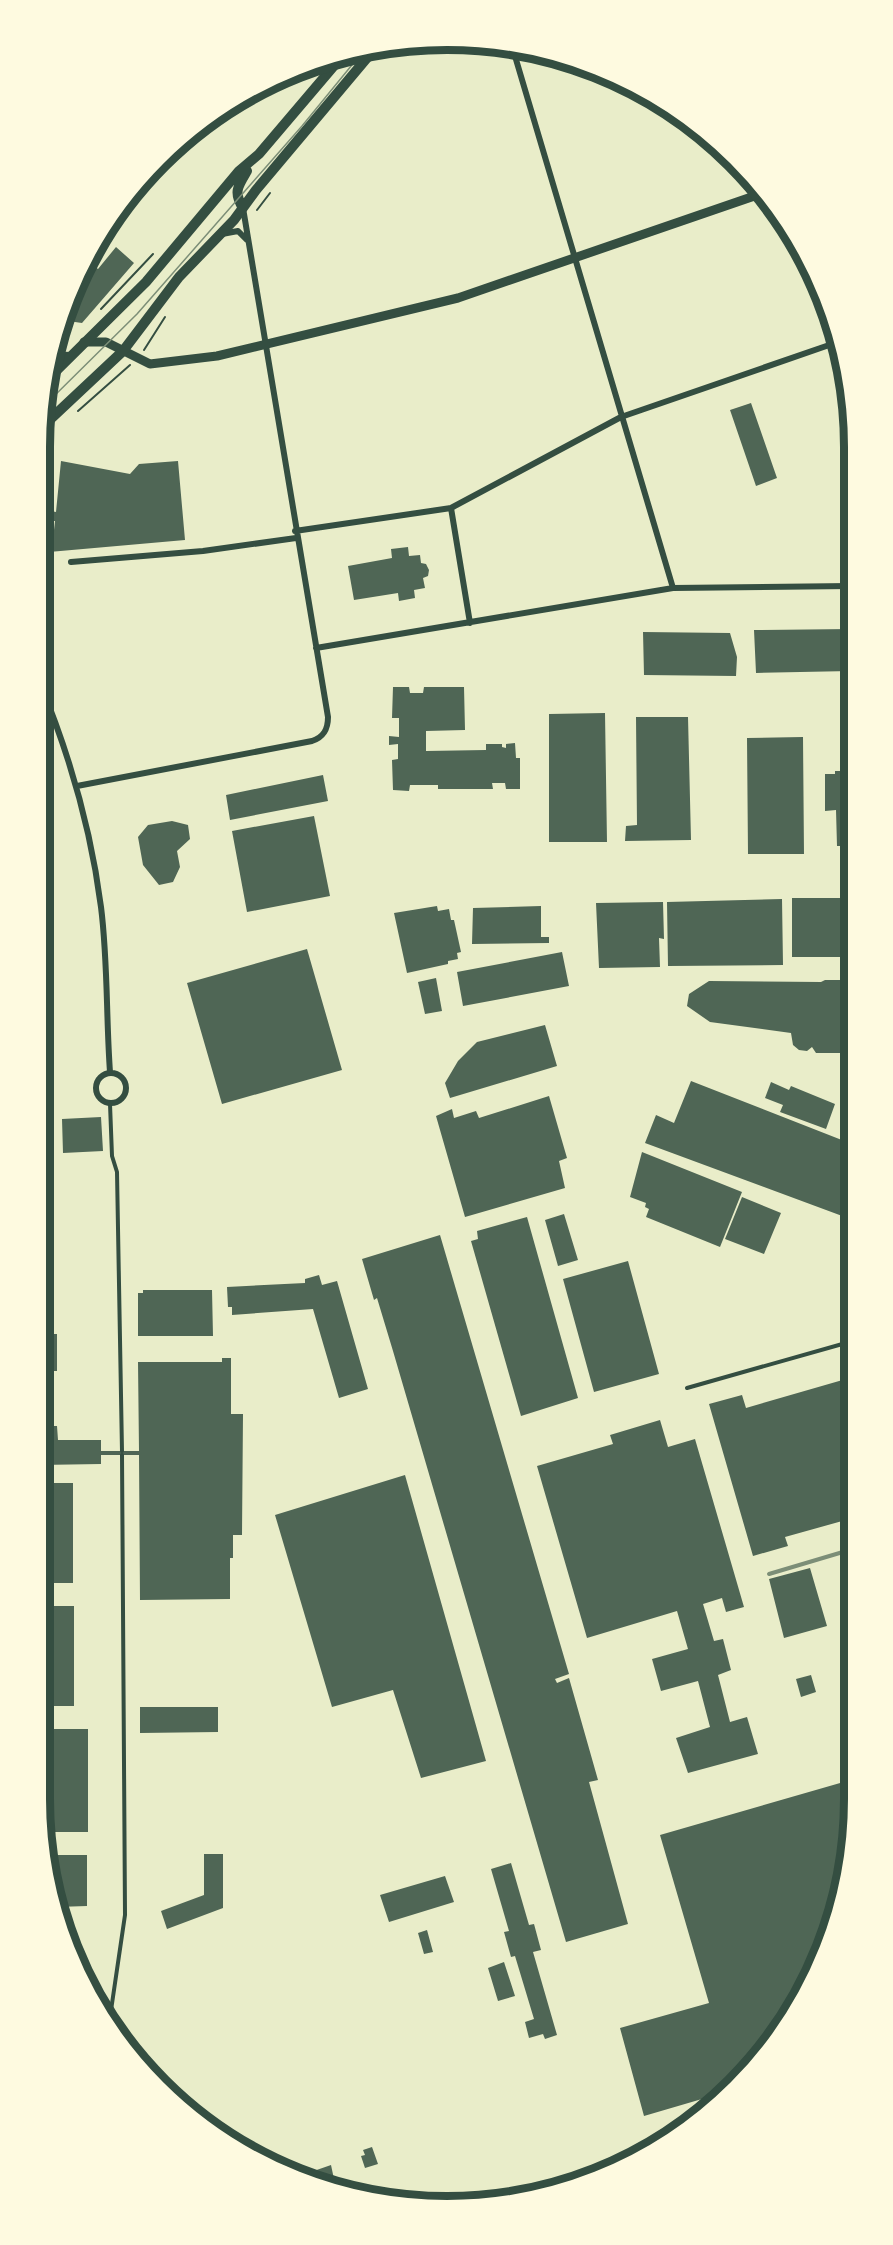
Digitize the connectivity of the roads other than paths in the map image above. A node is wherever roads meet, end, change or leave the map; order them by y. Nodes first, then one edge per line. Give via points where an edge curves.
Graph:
1 (515, 56) edge
2 (366, 58) edge
3 (333, 66) edge
4 (249, 165) junction
5 (754, 196) edge
6 (243, 208) junction
7 (221, 235) junction
8 (248, 242) junction
9 (574, 259) junction
10 (84, 342) junction
11 (264, 345) junction
12 (830, 346) edge
13 (123, 351) junction
14 (60, 354) edge
15 (71, 355) junction
16 (57, 370) edge
17 (621, 417) junction
18 (50, 419) edge
19 (451, 508) junction
20 (296, 535) junction
21 (71, 562) dead end
22 (844, 586) edge
23 (673, 588) junction
24 (470, 623) junction
25 (316, 648) junction
26 (50, 711) edge
27 (77, 786) junction
28 (110, 1072) junction
29 (110, 1104) junction
30 (844, 1344) edge
31 (687, 1388) dead end
32 (111, 2011) edge

1 - 9 street
2 - 6 main road
3 - 4 main road
4 - 6 main road via 237,186
4 - 10 main road via 239,171 146,282
5 - 9 street
6 - 7 main road
6 - 8 street
7 - 8 street via 238,231
7 - 13 main road via 179,277
8 - 11 street
9 - 11 street via 458,298
9 - 17 street
10 - 13 street via 106,342
10 - 15 main road
11 - 13 street via 195,361 161,364 136,359
11 - 20 street
12 - 17 street
13 - 18 main road
14 - 15 street
15 - 16 main road
17 - 19 street
17 - 23 street
19 - 20 street
19 - 24 street
20 - 21 street via 192,552
20 - 25 street
22 - 23 street
23 - 24 street
24 - 25 street
25 - 27 street via 327,717 325,732 312,741
26 - 27 street
27 - 28 street via 101,907
28 - 29 street via 102,1075 96,1087 99,1097
28 - 29 street via 120,1075 127,1088 122,1099
29 - 32 lane via 112,1156 117,1172 125,1915
30 - 31 lane

